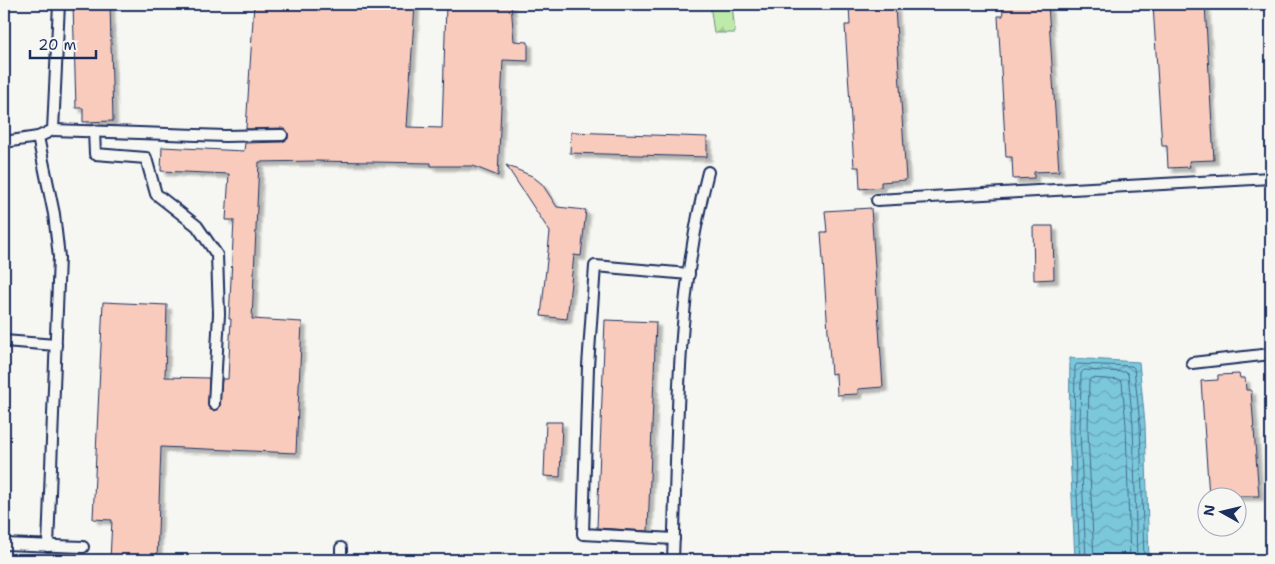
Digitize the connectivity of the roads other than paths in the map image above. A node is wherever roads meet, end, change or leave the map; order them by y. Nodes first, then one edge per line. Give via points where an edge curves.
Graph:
1 (59, 4) edge
2 (53, 130) junction
3 (94, 132) junction
4 (282, 135) dead end
5 (38, 137) junction
6 (4, 142) edge
7 (708, 172) dead end
8 (1271, 178) edge
9 (877, 200) dead end
10 (689, 274) junction
11 (4, 341) edge
12 (56, 346) junction
13 (1271, 354) edge
14 (1192, 363) dead end
15 (214, 404) dead end
16 (674, 539) junction
17 (4, 544) edge
18 (48, 546) junction
19 (83, 547) dead end
20 (340, 548) dead end
21 (340, 560) edge
22 (673, 560) edge

1 - 2 lane
2 - 3 lane
2 - 5 lane
3 - 4 lane
3 - 15 lane via 95,154 146,158 156,194 197,226 217,255 219,314
5 - 6 lane
5 - 12 lane via 59,257
7 - 10 lane via 697,214
8 - 9 lane
10 - 16 lane via 682,320
10 - 16 lane via 594,266 588,366 583,534
11 - 12 lane
12 - 18 lane
13 - 14 lane
16 - 22 lane
17 - 18 lane
18 - 19 lane
20 - 21 lane

